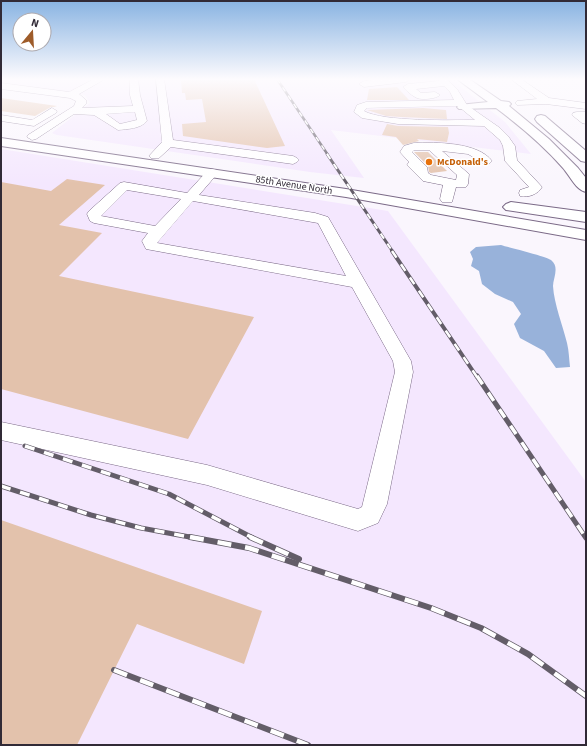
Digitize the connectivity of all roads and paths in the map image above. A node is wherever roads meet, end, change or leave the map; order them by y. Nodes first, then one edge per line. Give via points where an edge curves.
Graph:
1 (48, 114) edge
2 (69, 114) edge
3 (99, 114) edge
4 (140, 114) edge
5 (164, 114) edge
6 (360, 114) edge
7 (459, 114) edge
8 (473, 114) edge
9 (511, 114) edge
10 (533, 114) edge
11 (586, 116) edge
12 (1, 118) edge
13 (586, 121) edge
14 (486, 123) junction
15 (469, 124) junction
16 (1, 133) edge
17 (32, 137) junction
18 (1, 142) edge
19 (415, 142) junction
20 (168, 143) junction
21 (435, 150) dead end
22 (406, 152) junction
23 (586, 158) edge
24 (151, 159) junction
25 (293, 160) dead end
26 (215, 169) junction
27 (422, 174) junction
28 (450, 182) junction
29 (586, 188) edge
30 (525, 193) dead end
31 (190, 197) junction
32 (447, 199) junction
33 (586, 217) edge
34 (159, 231) junction
35 (586, 235) edge
36 (358, 283) junction
37 (1, 431) edge

1 - 12 street via 34,123
2 - 17 street
3 - 4 street via 118,127 138,124 142,121
5 - 20 street
6 - 15 street via 377,119
7 - 15 street
8 - 14 street
9 - 29 main road via 550,146
10 - 23 main road
11 - 13 street via 577,115
14 - 15 street
14 - 30 street via 504,138 509,146 511,161 536,187
16 - 17 main road, 85th Avenue North
17 - 24 main road, 85th Avenue North
18 - 24 main road, 85th Avenue North
19 - 22 street via 405,145
19 - 22 street via 475,150 486,156 486,161 474,152 436,147 412,147
19 - 27 street via 398,143 397,147
20 - 24 street
20 - 25 street
21 - 28 street via 463,174 462,184
22 - 27 street via 422,170
24 - 26 main road, 85th Avenue North
26 - 31 street
26 - 32 main road, 85th Avenue North
26 - 35 main road, 85th Avenue North
27 - 28 street via 427,178
28 - 32 street
31 - 34 street
31 - 34 street via 124,186 94,214 94,218 99,220
31 - 36 street via 323,220
32 - 33 main road, 85th Avenue North
34 - 36 street via 149,241 151,246
36 - 37 street via 402,361 404,372 375,504 370,516 358,520 207,475

